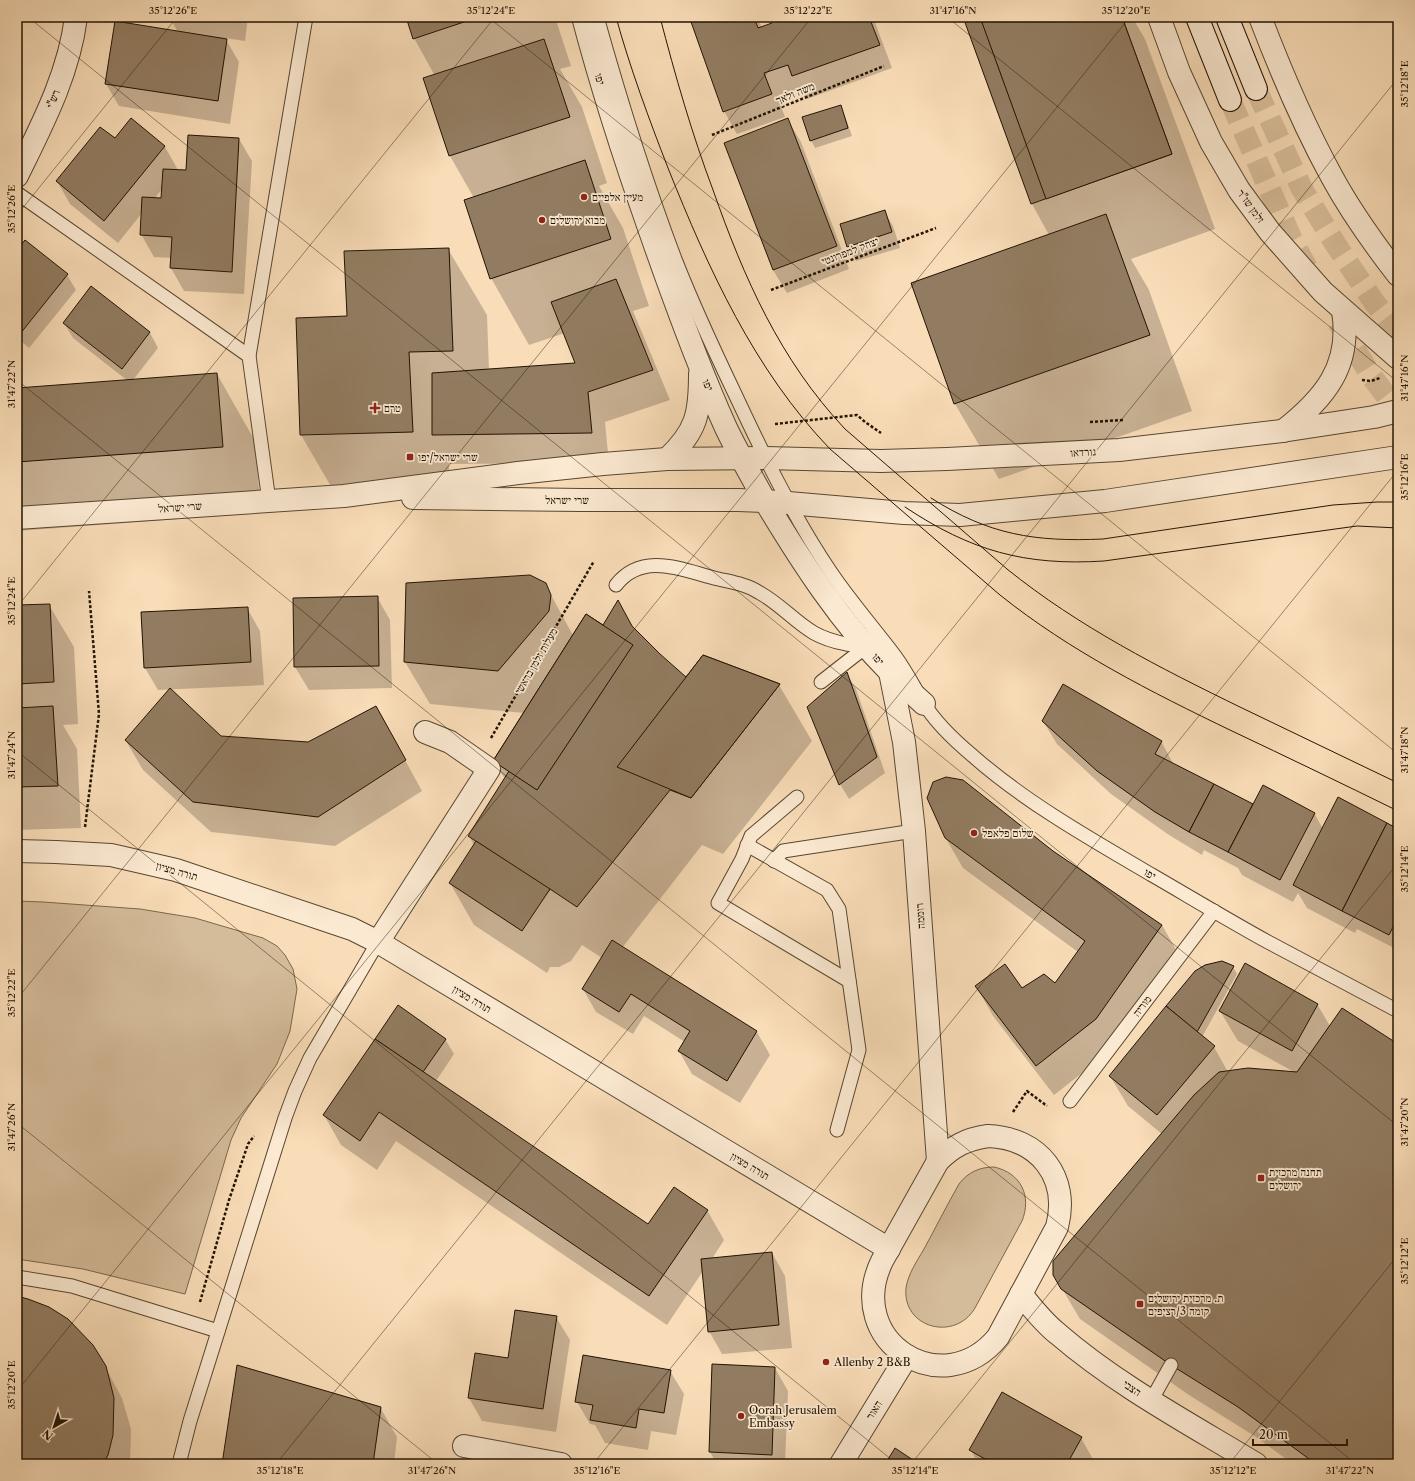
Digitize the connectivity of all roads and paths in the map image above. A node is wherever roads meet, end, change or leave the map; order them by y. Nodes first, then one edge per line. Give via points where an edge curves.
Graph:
1 (76, 17) edge
2 (306, 17) edge
3 (583, 17) edge
4 (597, 17) edge
5 (1159, 17) edge
6 (1196, 17) edge
7 (1227, 17) edge
8 (1260, 17) edge
9 (884, 66) dead end
10 (1256, 89) tunnel mouth
11 (1230, 100) tunnel mouth
12 (712, 135) dead end
13 (17, 176) edge
14 (17, 193) edge
15 (936, 228) dead end
16 (1398, 275) edge
17 (771, 290) dead end
18 (1343, 311) junction
19 (249, 356) junction
20 (1398, 358) edge
21 (700, 367) junction
22 (1335, 373) junction
23 (1384, 377) dead end
24 (1398, 411) edge
25 (1130, 419) dead end
26 (1083, 422) dead end
27 (751, 427) junction
28 (1282, 432) junction
29 (883, 434) dead end
30 (1398, 457) edge
31 (741, 458) junction
32 (766, 458) junction
33 (667, 459) junction
34 (344, 496) junction
35 (765, 500) junction
36 (269, 501) junction
37 (790, 502) junction
38 (17, 518) edge
39 (594, 561) dead end
40 (616, 585) dead end
41 (89, 591) dead end
42 (867, 646) junction
43 (890, 672) junction
44 (821, 682) dead end
45 (924, 704) junction
46 (425, 732) dead end
47 (477, 761) junction
48 (797, 797) dead end
49 (914, 831) junction
50 (747, 845) junction
51 (17, 851) edge
52 (82, 853) junction
53 (774, 861) junction
54 (1214, 911) junction
55 (378, 942) junction
56 (849, 981) junction
57 (1398, 1011) edge
58 (1070, 1101) dead end
59 (837, 1130) dead end
60 (938, 1161) junction
61 (889, 1249) junction
62 (17, 1277) edge
63 (1021, 1294) junction
64 (218, 1331) junction
65 (908, 1356) junction
66 (1171, 1365) dead end
67 (1151, 1401) junction
68 (464, 1446) dead end
69 (179, 1464) edge
70 (561, 1464) edge
71 (840, 1464) edge
72 (1256, 1464) edge

1 - 13 street, רש"י via 64,72
2 - 19 lane
3 - 21 street, יפו via 631,177
4 - 27 lane, יפו via 641,162 675,258 699,317
5 - 18 street, זלמן שז"ר via 1179,72 1210,142 1239,190 1270,232
6 - 11 street
7 - 10 street
8 - 16 street via 1297,109 1332,178 1368,235
9 - 12 path, משה ולאך
14 - 19 lane
15 - 17 path, יצחק למפרונטי
18 - 20 street, זלמן שז"ר
18 - 22 street via 1344,337
19 - 36 lane
21 - 31 street, יפו
21 - 33 street via 697,417 685,441
22 - 23 path via 1352,379 1371,381
22 - 28 street via 1321,397
24 - 28 street, נורדאו
25 - 26 path
27 - 29 path via 857,415
27 - 32 lane, יפו
28 - 32 street, נורדאו via 1119,450 1030,455 881,461
30 - 37 street via 1105,501 976,514 904,513
31 - 32 street, שרי ישראל
31 - 33 street, שרי ישראל
31 - 35 street, יפו
32 - 37 lane, יפו
33 - 34 street, שרי ישראל via 518,473
34 - 35 street, שרי ישראל via 495,500
34 - 36 street, שרי ישראל
35 - 37 street, שרי ישראל
35 - 42 street, יפו via 808,570
36 - 38 street, שרי ישראל
37 - 45 lane, יפו via 831,572 898,660
39 - 47 path, מעלות זלמן בראשי
40 - 42 lane via 633,570 666,565 746,586 771,599 814,633 847,644
41 - 52 path via 99,714
42 - 43 street, יפו
42 - 44 lane
43 - 45 street, יפו
43 - 49 street, רוממה via 904,742
45 - 54 lane, יפו via 950,734 1004,781 1092,840
46 - 47 street via 450,742
47 - 55 street via 489,769
48 - 50 lane via 751,836
49 - 53 lane via 783,851
49 - 60 street, רוממה
50 - 53 lane
50 - 56 lane via 718,903
51 - 52 street, תורה מציון
52 - 55 street, תורה מציון via 111,855 176,870 352,929
53 - 56 lane via 827,890 839,909
54 - 57 lane, יפו
54 - 58 lane, מוריה
55 - 61 street, תורה מציון
55 - 64 lane via 310,1058 295,1091
56 - 59 lane via 859,1050
60 - 61 street
60 - 63 street via 952,1148 964,1142 997,1136 1025,1144 1049,1167 1059,1188 1060,1217 1053,1236
61 - 65 street via 875,1278 873,1308 885,1336
62 - 64 lane via 72,1286
63 - 65 street via 998,1336 975,1357 957,1364 936,1365
63 - 67 street, הצבי via 1057,1334
64 - 69 lane
65 - 71 street, האור
66 - 67 lane
67 - 72 street, הצבי
68 - 70 street

